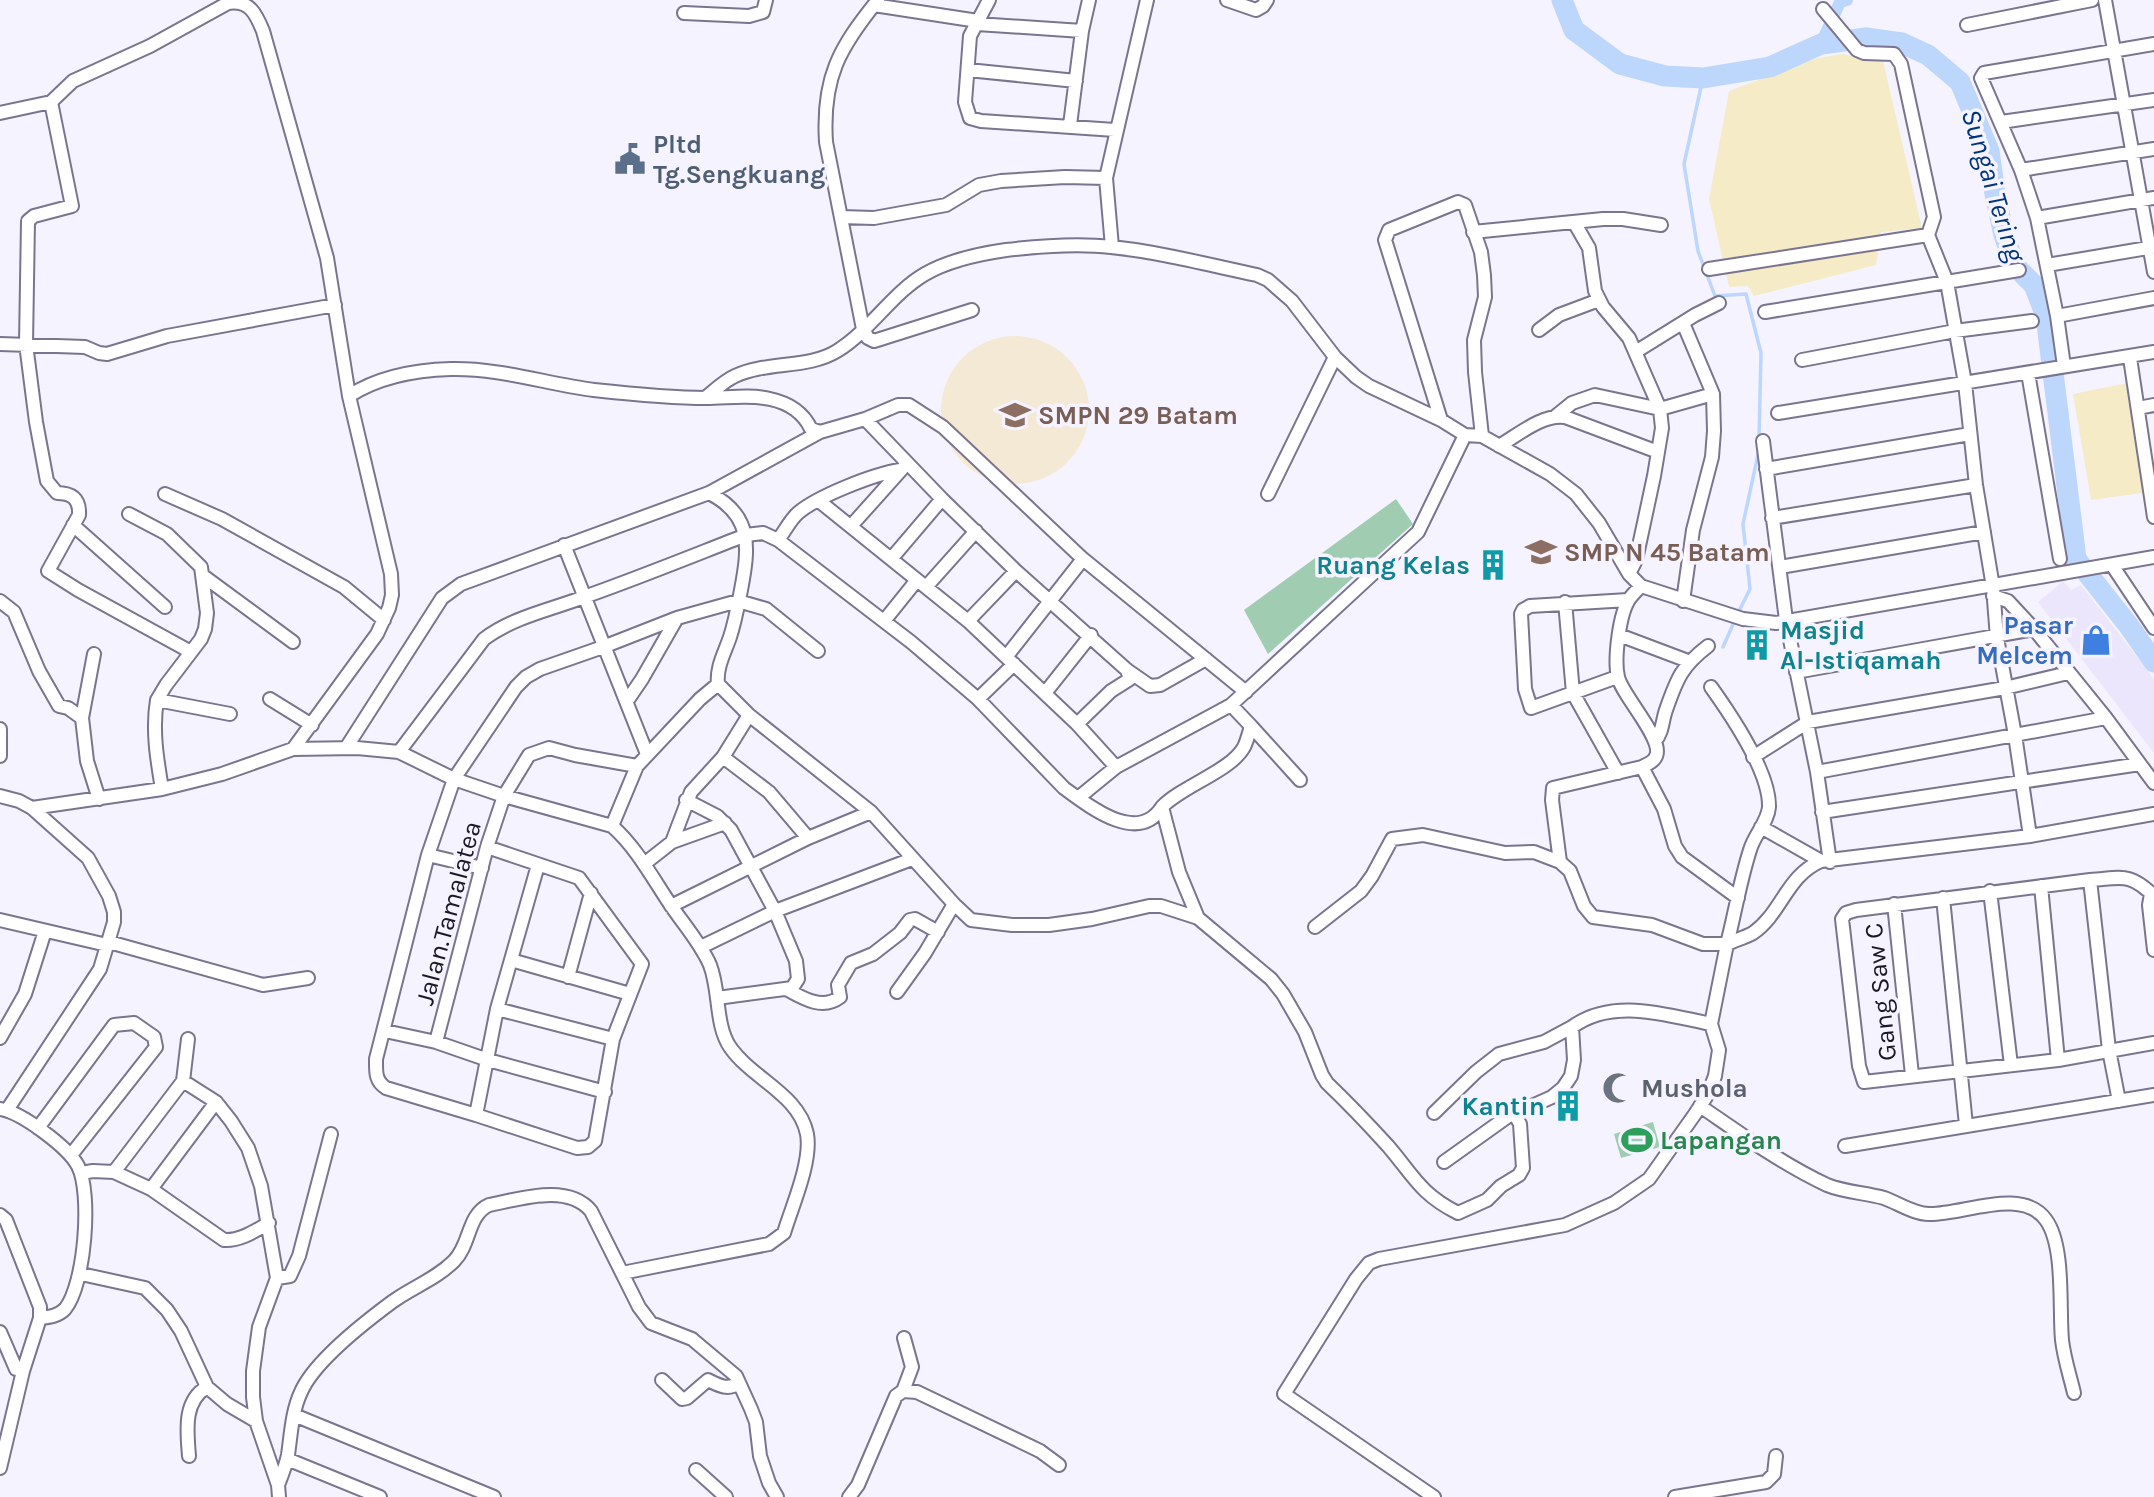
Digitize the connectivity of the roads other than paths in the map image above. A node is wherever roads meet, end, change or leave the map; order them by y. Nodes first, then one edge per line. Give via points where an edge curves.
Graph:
1 (714, 0) edge
2 (989, 0) edge
3 (1089, 0) edge
4 (1147, 0) edge
5 (1227, 0) edge
6 (1267, 0) edge
7 (2092, 0) edge
8 (2105, 0) edge
9 (876, 2) edge
10 (249, 3) edge
11 (764, 6) edge
12 (1824, 9) dead end
13 (684, 13) dead end
14 (710, 15) junction
15 (978, 23) junction
16 (1967, 24) dead end
17 (1082, 31) junction
18 (2154, 44) edge
19 (2113, 51) junction
20 (968, 70) junction
21 (1076, 81) junction
22 (2154, 100) edge
23 (51, 102) junction
24 (2124, 105) junction
25 (0, 113) edge
26 (2001, 122) junction
27 (1070, 125) junction
28 (1115, 130) junction
29 (2154, 149) edge
30 (2132, 153) junction
31 (2021, 170) junction
32 (1105, 178) junction
33 (2154, 198) edge
34 (2140, 201) junction
35 (841, 217) junction
36 (2037, 218) junction
37 (1574, 222) junction
38 (1661, 225) dead end
39 (1473, 232) junction
40 (1928, 235) junction
41 (1112, 247) junction
42 (2151, 247) edge
43 (2047, 265) junction
44 (1709, 269) dead end
45 (2019, 270) dead end
46 (2154, 272) edge
47 (1947, 282) junction
48 (2154, 298) edge
49 (1599, 300) junction
50 (1719, 303) dead end
51 (335, 305) junction
52 (972, 310) dead end
53 (1765, 312) dead end
54 (2057, 316) junction
55 (2032, 321) dead end
56 (1683, 323) junction
57 (863, 329) junction
58 (1539, 330) dead end
59 (1955, 331) junction
60 (0, 344) edge
61 (26, 344) junction
62 (1637, 351) junction
63 (2154, 352) edge
64 (1335, 357) junction
65 (2130, 358) junction
66 (1802, 360) dead end
67 (2061, 366) junction
68 (2034, 371) junction
69 (1965, 383) junction
70 (1713, 394) junction
71 (349, 396) junction
72 (705, 398) junction
73 (2154, 405) edge
74 (2138, 408) junction
75 (1660, 409) junction
76 (1778, 413) dead end
77 (1556, 416) junction
78 (865, 419) junction
79 (1440, 420) junction
80 (820, 432) junction
81 (1465, 435) junction
82 (1970, 435) junction
83 (1482, 436) junction
84 (1763, 441) dead end
85 (1499, 446) junction
86 (1658, 452) junction
87 (904, 466) junction
88 (1766, 470) junction
89 (1976, 485) junction
90 (709, 493) junction
91 (165, 494) dead end
92 (1268, 494) dead end
93 (942, 499) junction
94 (819, 501) junction
95 (129, 514) dead end
96 (2154, 517) edge
97 (1772, 518) junction
98 (73, 525) junction
99 (851, 526) junction
100 (976, 531) junction
101 (1984, 532) junction
102 (746, 536) junction
103 (778, 540) junction
104 (564, 545) junction
105 (2154, 557) edge
106 (891, 559) junction
107 (1083, 559) junction
108 (2060, 559) dead end
109 (2107, 566) junction
110 (1780, 567) junction
111 (1016, 571) junction
112 (1629, 573) junction
113 (202, 575) junction
114 (922, 583) junction
115 (1641, 586) junction
116 (1993, 591) junction
117 (584, 597) junction
118 (1628, 600) junction
119 (0, 601) edge
120 (738, 601) junction
121 (1051, 601) junction
122 (1683, 601) junction
123 (1565, 602) junction
124 (165, 607) dead end
125 (2149, 612) edge
126 (677, 618) junction
127 (384, 620) junction
128 (1786, 620) junction
129 (884, 621) junction
130 (968, 621) junction
131 (2154, 628) edge
132 (2034, 629) junction
133 (1091, 635) junction
134 (1619, 635) junction
135 (1997, 638) junction
136 (293, 642) dead end
137 (1708, 646) dead end
138 (603, 647) junction
139 (191, 652) junction
140 (818, 652) dead end
141 (94, 654) dead end
142 (1206, 659) junction
143 (1010, 660) junction
144 (1688, 662) junction
145 (1127, 670) junction
146 (1796, 672) junction
147 (2068, 673) junction
148 (1617, 677) junction
149 (718, 684) junction
150 (1711, 687) dead end
151 (2005, 688) junction
152 (1246, 692) junction
153 (1045, 693) junction
154 (1573, 693) junction
155 (270, 699) dead end
156 (978, 699) junction
157 (158, 700) junction
158 (627, 701) junction
159 (1231, 705) junction
160 (230, 714) dead end
161 (748, 715) junction
162 (82, 718) junction
163 (2106, 718) junction
164 (1808, 722) junction
165 (1077, 724) junction
166 (312, 725) junction
167 (1251, 726) junction
168 (0, 729) edge
169 (2015, 734) junction
170 (1655, 741) junction
171 (346, 748) junction
172 (293, 749) junction
173 (399, 752) junction
174 (648, 754) junction
175 (0, 756) edge
176 (723, 757) junction
177 (1753, 757) junction
178 (2140, 764) junction
179 (638, 766) junction
180 (1116, 767) junction
181 (1642, 767) junction
182 (1817, 772) junction
183 (1618, 774) junction
184 (454, 779) junction
185 (1300, 780) dead end
186 (2021, 782) junction
187 (2154, 783) edge
188 (162, 789) junction
189 (0, 796) edge
190 (504, 796) junction
191 (1078, 798) junction
192 (99, 799) junction
193 (686, 800) junction
194 (1162, 807) junction
195 (32, 808) junction
196 (1822, 811) junction
197 (871, 812) junction
198 (2154, 814) edge
199 (725, 822) junction
200 (612, 826) junction
201 (1761, 827) junction
202 (2030, 836) junction
203 (808, 838) junction
204 (672, 842) junction
205 (488, 847) junction
206 (428, 855) junction
207 (912, 859) junction
208 (1826, 861) junction
209 (1560, 862) junction
210 (644, 864) junction
211 (538, 865) junction
212 (750, 867) junction
213 (482, 868) junction
214 (2090, 880) junction
215 (2041, 886) junction
216 (1990, 891) junction
217 (591, 893) junction
218 (2153, 895) edge
219 (1738, 898) junction
220 (1943, 898) junction
221 (954, 904) junction
222 (1894, 904) junction
223 (671, 906) junction
224 (775, 911) junction
225 (1198, 918) junction
226 (0, 920) edge
227 (1315, 927) dead end
228 (45, 931) junction
229 (938, 932) junction
230 (108, 944) junction
231 (1727, 944) junction
232 (701, 947) junction
233 (2154, 950) edge
234 (511, 960) junction
235 (568, 977) junction
236 (308, 978) dead end
237 (788, 990) junction
238 (897, 992) dead end
239 (630, 994) junction
240 (718, 998) junction
241 (497, 1009) junction
242 (1711, 1024) junction
243 (1572, 1027) junction
244 (385, 1031) junction
245 (0, 1038) edge
246 (188, 1039) dead end
247 (613, 1039) junction
248 (436, 1042) junction
249 (2154, 1043) edge
250 (2109, 1050) junction
251 (488, 1060) junction
252 (2058, 1060) junction
253 (2011, 1065) junction
254 (1960, 1070) junction
255 (1912, 1075) junction
256 (183, 1080) junction
257 (605, 1092) junction
258 (2154, 1095) edge
259 (2119, 1101) junction
260 (216, 1102) junction
261 (1700, 1106) junction
262 (4, 1109) edge
263 (1434, 1113) dead end
264 (1514, 1113) junction
265 (476, 1115) junction
266 (1966, 1125) junction
267 (38, 1128) junction
268 (331, 1134) dead end
269 (1845, 1146) dead end
270 (71, 1155) junction
271 (1444, 1162) dead end
272 (114, 1172) junction
273 (81, 1173) junction
274 (151, 1189) junction
275 (0, 1215) edge
276 (268, 1223) junction
277 (622, 1273) junction
278 (80, 1274) junction
279 (277, 1278) junction
280 (40, 1318) junction
281 (0, 1332) edge
282 (904, 1338) dead end
283 (0, 1366) edge
284 (19, 1370) junction
285 (662, 1380) dead end
286 (738, 1383) junction
287 (206, 1387) junction
288 (903, 1391) junction
289 (2074, 1392) dead end
290 (6, 1412) edge
291 (294, 1415) junction
292 (256, 1421) junction
293 (189, 1456) dead end
294 (1776, 1456) dead end
295 (287, 1459) junction
296 (1059, 1465) dead end
297 (0, 1468) edge
298 (695, 1471) dead end
299 (280, 1494) edge
300 (380, 1497) edge
301 (494, 1497) edge
302 (726, 1497) edge
303 (777, 1497) edge
304 (849, 1497) edge
305 (1434, 1497) edge
306 (1675, 1497) edge

1 - 14 street
2 - 15 street
3 - 17 street
4 - 28 street
5 - 6 street via 1256,10
7 - 16 street
8 - 19 street
9 - 15 street
9 - 35 street via 841,50 827,95 826,142
10 - 23 street via 224,5 73,81
10 - 51 street via 263,31 327,258
11 - 14 street via 749,16
12 - 40 street via 1853,46 1864,53 1894,54 1901,64 1934,217
13 - 14 street
15 - 17 street
15 - 20 street via 970,36
17 - 21 street
18 - 19 street
19 - 24 street
19 - 26 street via 1984,73 1982,81
20 - 21 street
20 - 27 street via 965,102 970,118
21 - 27 street
22 - 24 street
23 - 25 street
23 - 61 street via 72,206 28,221
24 - 26 street
24 - 30 street
26 - 31 street
27 - 28 street
28 - 32 street
29 - 30 street
30 - 31 street
30 - 34 street
31 - 36 street
32 - 35 street via 1001,181 979,185 946,205 874,218
32 - 41 street
33 - 34 street
34 - 36 street
34 - 42 street
35 - 57 street
36 - 43 street
37 - 38 street via 1623,219
37 - 39 street
37 - 49 street via 1589,248
39 - 79 street via 1465,205 1458,202 1386,235
39 - 83 street via 1481,252 1485,297 1474,340
40 - 44 street
40 - 47 street
41 - 57 street via 1023,248 949,263 897,293
41 - 64 street via 1268,279 1292,301
42 - 43 street
42 - 46 street
43 - 54 street
45 - 47 street
47 - 53 street
47 - 59 street
48 - 54 street
49 - 58 street via 1559,315
49 - 62 street
50 - 56 street
51 - 61 street via 167,335 107,354 85,347
51 - 71 street
52 - 57 street via 874,341
54 - 67 street
55 - 59 street
56 - 62 street
56 - 70 street
57 - 72 street via 827,356 742,373
59 - 66 street
59 - 69 street
60 - 61 street
61 - 98 street via 47,481 57,493 73,496 79,509
62 - 75 street
63 - 65 street
64 - 79 street via 1369,386
64 - 92 street
65 - 67 street
65 - 74 street
67 - 68 street
68 - 69 street
68 - 108 street
69 - 76 street
69 - 82 street
70 - 75 street
70 - 122 street via 1712,457 1693,530
71 - 72 street via 387,379 452,369 485,370 594,390
71 - 127 street via 391,574 392,595
72 - 80 street via 772,399 797,409 811,429
73 - 74 street
74 - 96 street
75 - 77 street via 1595,395 1572,403
75 - 86 street
77 - 85 street
77 - 86 street
78 - 80 street
78 - 87 street
78 - 107 street via 902,404 917,408
79 - 81 street
80 - 90 street
81 - 83 street
81 - 152 street via 1418,533
82 - 88 street
82 - 89 street
83 - 85 street
84 - 88 street
85 - 112 street via 1576,494 1600,523
86 - 112 street via 1636,560
87 - 93 street
87 - 94 street
87 - 99 street
88 - 97 street
89 - 97 street
89 - 101 street
90 - 102 street via 728,504
90 - 104 street
91 - 127 street via 222,519 344,587
93 - 100 street
93 - 106 street
94 - 99 street
94 - 103 street via 794,517
95 - 113 street via 167,534 198,563
97 - 110 street
98 - 124 street
98 - 139 street via 48,571
99 - 106 street
100 - 111 street
100 - 114 street
101 - 110 street
101 - 116 street
102 - 103 street via 763,533
102 - 117 street
102 - 120 street via 747,561
103 - 129 street
104 - 117 street
104 - 171 street via 461,584 442,598
105 - 109 street
106 - 114 street
107 - 121 street
107 - 142 street
109 - 116 street
109 - 125 street
110 - 128 street
111 - 121 street
111 - 130 street
112 - 115 street
113 - 136 street
113 - 139 street via 208,613 205,629
114 - 129 street
114 - 130 street
115 - 118 street
115 - 122 street
116 - 128 street
116 - 132 street
116 - 135 street
117 - 138 street
117 - 173 street via 509,623 484,639
118 - 123 street
118 - 134 street
119 - 162 street via 14,612 59,706
120 - 126 street
120 - 140 street via 766,609
120 - 149 street
121 - 133 street
121 - 143 street
122 - 128 street via 1766,623
123 - 154 street
123 - 154 street via 1523,610 1525,689 1531,708
125 - 131 street
126 - 138 street
126 - 158 street
127 - 166 street
128 - 146 street
129 - 156 street
130 - 143 street
132 - 135 street
132 - 147 street
133 - 145 street
133 - 153 street
134 - 144 street
134 - 148 street
135 - 146 street
135 - 151 street
137 - 144 street
138 - 158 street
138 - 184 street via 526,677
139 - 157 street
141 - 162 street
142 - 145 street via 1155,686
142 - 152 street
143 - 153 street
143 - 156 street
144 - 170 street
145 - 165 street via 1130,679
146 - 164 street
147 - 151 street
147 - 163 street
148 - 154 street
148 - 170 street
149 - 161 street
149 - 174 street
150 - 177 street
151 - 164 street
151 - 169 street
152 - 159 street
153 - 165 street
154 - 183 street
155 - 166 street
156 - 191 street
157 - 160 street
157 - 188 street via 156,750
158 - 174 street
159 - 167 street
159 - 180 street
161 - 176 street
161 - 197 street
162 - 192 street via 87,761
163 - 169 street
163 - 178 street
164 - 177 street
164 - 182 street
165 - 180 street
166 - 172 street
167 - 185 street
167 - 194 street via 1236,756
168 - 175 street
169 - 182 street
169 - 186 street
170 - 181 street via 1655,760
171 - 172 street
171 - 173 street
172 - 188 street
173 - 184 street
174 - 179 street
176 - 193 street
176 - 203 street via 769,792
177 - 201 street via 1769,804
178 - 186 street
178 - 187 street
179 - 190 street, Jalan.Tamalatea via 543,749 529,755
179 - 200 street
180 - 191 street
181 - 183 street
181 - 219 street via 1682,857
182 - 196 street
183 - 209 street via 1553,788
184 - 190 street
184 - 206 street
186 - 196 street
186 - 202 street
188 - 192 street
189 - 195 street
190 - 200 street
190 - 205 street, Jalan.Tamalatea
191 - 194 street via 1106,816 1126,822 1149,822
192 - 195 street
193 - 199 street
193 - 204 street
194 - 225 street via 1179,872
195 - 230 street via 88,858 100,878 114,912
196 - 208 street
197 - 203 street
197 - 207 street
198 - 202 street
199 - 204 street
199 - 212 street
200 - 210 street
201 - 208 street
201 - 219 street via 1750,847
202 - 208 street
203 - 212 street
204 - 210 street
205 - 211 street
205 - 213 street, Jalan.Tamalatea
206 - 213 street
206 - 244 street
207 - 221 street
207 - 224 street
208 - 231 street via 1807,867 1754,932
209 - 227 street via 1534,852 1505,853 1423,835 1396,837 1361,891
209 - 231 street via 1570,871 1593,917 1652,925 1703,944
210 - 223 street
211 - 217 street via 572,874
211 - 234 street
212 - 223 street
212 - 224 street
213 - 248 street, Jalan.Tamalatea
214 - 215 street
214 - 218 street via 2129,877
214 - 250 street
215 - 216 street
215 - 252 street
216 - 220 street
216 - 253 street
217 - 235 street
217 - 239 street via 642,964
218 - 233 street via 2149,905
219 - 231 street
220 - 222 street
220 - 254 street
221 - 225 street via 971,920 1012,925 1049,925 1149,906
221 - 229 street
222 - 255 street, Gang Saw C
222 - 255 street via 1849,912 1842,919 1862,1080
223 - 232 street
224 - 232 street
224 - 237 street via 796,961 797,983
225 - 264 street via 1275,984 1305,1032 1321,1075 1438,1203 1458,1213 1487,1200 1519,1175 1523,1168 1520,1124
226 - 228 street
228 - 230 street
228 - 245 street via 25,994
229 - 237 street via 910,920 873,954 851,963 838,985 836,1000 817,1003
229 - 238 street
230 - 236 street via 262,985
230 - 262 street via 100,969
231 - 242 street
232 - 240 street
234 - 235 street
234 - 241 street
235 - 239 street
237 - 240 street
239 - 247 street
240 - 277 street via 730,1047 773,1086 800,1116 806,1131 805,1162 784,1233 769,1244
241 - 247 street
241 - 251 street
242 - 243 street via 1635,1010 1595,1015
242 - 261 street via 1719,1050 1715,1076
243 - 263 street via 1544,1042 1499,1054
243 - 264 street via 1574,1060 1563,1088
244 - 248 street
244 - 265 street via 376,1059 380,1084
246 - 256 street
247 - 257 street
248 - 251 street
249 - 250 street
250 - 252 street
250 - 259 street
251 - 257 street
251 - 265 street
252 - 253 street
253 - 254 street
254 - 255 street
254 - 266 street
256 - 260 street
256 - 272 street
257 - 265 street via 595,1141 583,1148
258 - 259 street
259 - 266 street
260 - 274 street
260 - 276 street via 248,1148
261 - 289 street via 1763,1149 1829,1185 1929,1214 2018,1204 2036,1211 2048,1223 2057,1253 2062,1341
261 - 305 street via 1649,1179 1614,1203 1565,1225 1379,1259 1369,1263 1356,1279 1283,1394
262 - 267 street
264 - 271 street
266 - 269 street
267 - 270 street
267 - 270 street via 114,1025 134,1023 154,1037 156,1047
268 - 279 street via 293,1272
270 - 273 street
272 - 273 street
272 - 274 street
273 - 278 street via 85,1227
274 - 276 street via 224,1240
275 - 280 street via 6,1220 40,1307
276 - 279 street
277 - 286 street via 651,1323 692,1339 736,1376
277 - 291 street via 586,1205 544,1195 481,1208 454,1261 432,1280 393,1301 321,1364 300,1392
278 - 280 street via 66,1308
278 - 287 street via 145,1288 181,1331
279 - 292 street via 259,1328 253,1371
280 - 284 street
281 - 284 street
282 - 288 street via 912,1367
283 - 284 street
284 - 290 street
285 - 286 street via 682,1399 708,1380 727,1387
286 - 303 street via 756,1422 760,1457
287 - 292 street
287 - 293 street via 191,1402
288 - 296 street via 917,1392 1040,1451
288 - 304 street via 896,1396
290 - 297 street
291 - 295 street
291 - 301 street
292 - 299 street
294 - 306 street via 1776,1468 1766,1482
295 - 299 street
295 - 300 street
298 - 302 street

